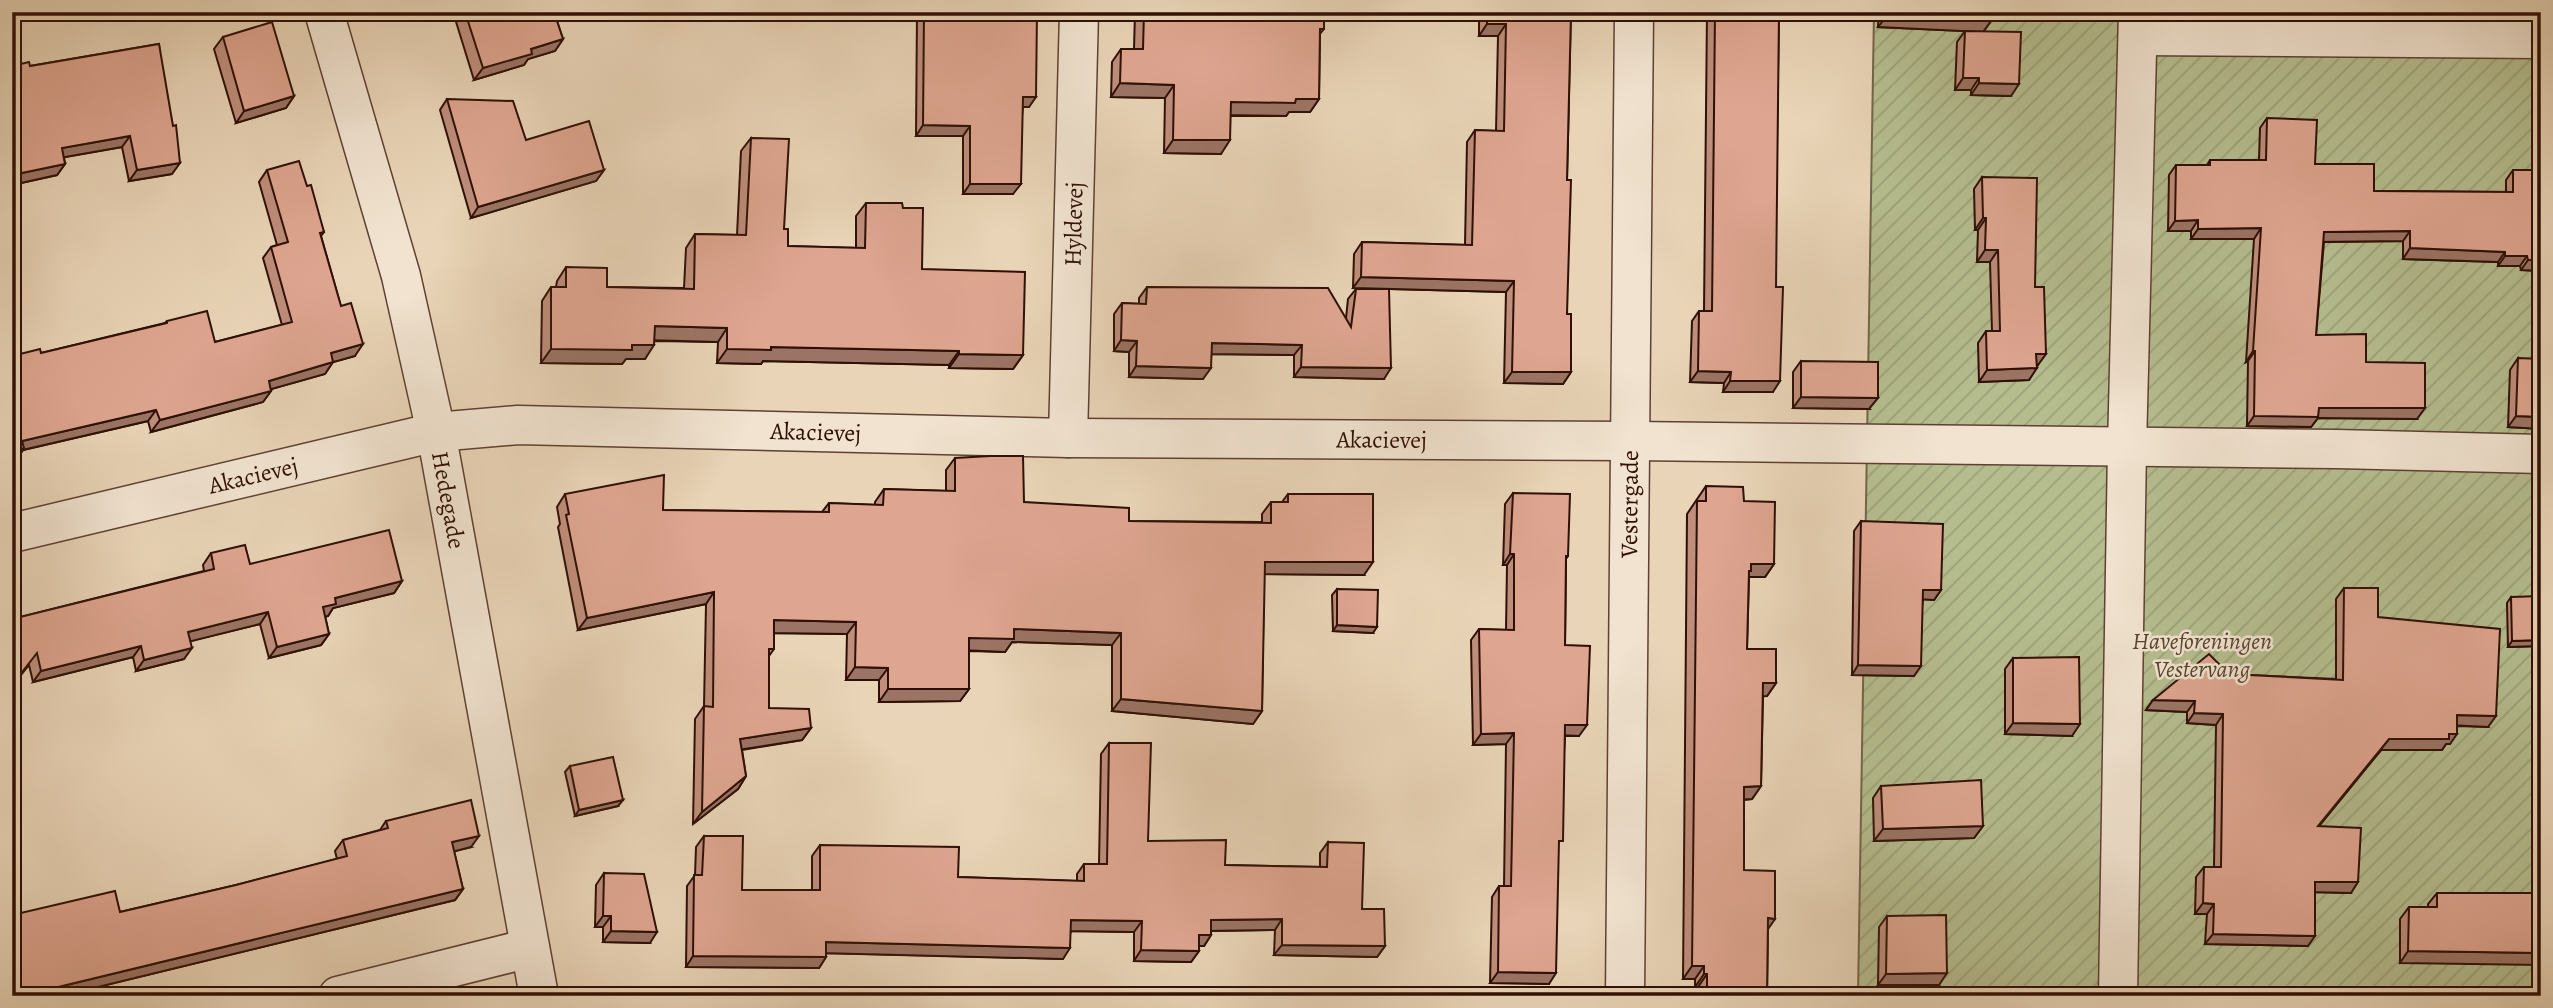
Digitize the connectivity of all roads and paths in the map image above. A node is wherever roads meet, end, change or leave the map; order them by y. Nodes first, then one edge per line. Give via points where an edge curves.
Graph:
1 (324, 12) edge
2 (1079, 12) edge
3 (1634, 12) edge
4 (2138, 24) edge
5 (2541, 39) edge
6 (436, 432) junction
7 (1068, 438) junction
8 (1632, 441) junction
9 (2127, 448) junction
10 (2541, 454) edge
11 (12, 533) edge
12 (530, 948) junction
13 (338, 996) edge
14 (540, 996) edge
15 (1625, 996) edge
16 (2118, 996) edge

1 - 6 street, Hedegade via 401,276
2 - 7 street, Hyldevej
3 - 8 street, Vestergade
4 - 5 street
4 - 9 street
6 - 7 street, Akacievej via 518,425
6 - 11 street, Akacievej
6 - 12 street, Hedegade
7 - 8 street, Akacievej
8 - 9 street
8 - 15 street, Vestergade
9 - 10 street
9 - 16 street
12 - 13 street
12 - 14 street, Hedegade

